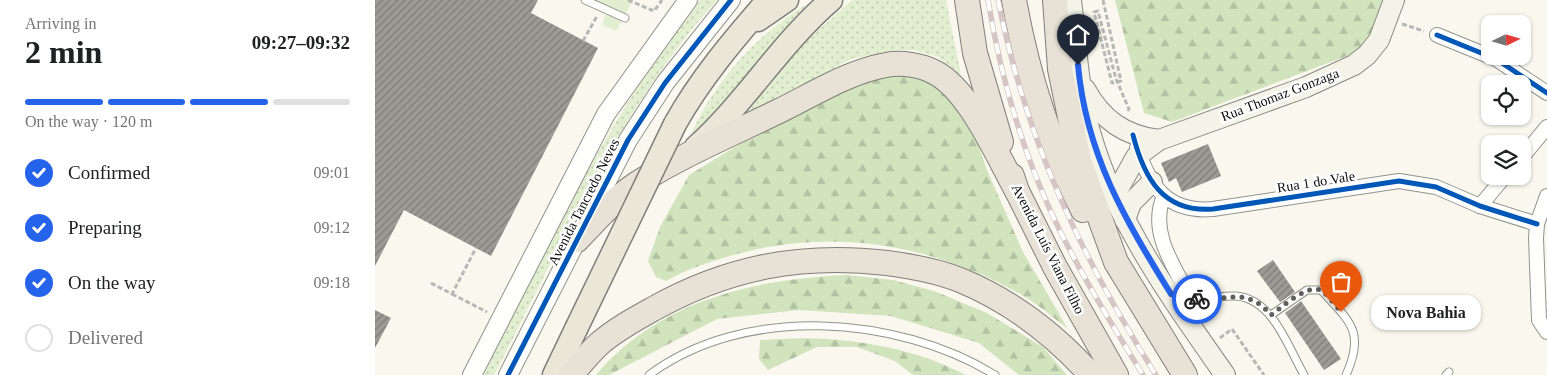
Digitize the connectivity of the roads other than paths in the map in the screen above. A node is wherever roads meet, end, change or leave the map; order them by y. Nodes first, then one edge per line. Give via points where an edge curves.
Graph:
1 (585, 0) edge
2 (688, 0) edge
3 (731, 0) edge
4 (768, 0) edge
5 (787, 0) edge
6 (831, 0) edge
7 (967, 0) edge
8 (1014, 0) edge
9 (1055, 0) edge
10 (1071, 0) edge
11 (1394, 0) edge
12 (625, 18) dead end
13 (739, 33) junction
14 (1437, 35) road end
15 (1079, 80) junction
16 (1547, 93) edge
17 (1547, 127) edge
18 (1126, 132) junction
19 (1159, 140) junction
20 (1531, 146) edge
21 (1139, 155) junction
22 (686, 156) junction
23 (1498, 185) edge
24 (1158, 189) junction
25 (1017, 191) junction
26 (1115, 195) junction
27 (1546, 200) edge
28 (1480, 206) junction
29 (1125, 220) junction
30 (1537, 224) junction
31 (577, 240) junction
32 (1116, 262) junction
33 (1171, 294) junction
34 (1191, 299) junction
35 (1271, 315) junction
36 (1547, 332) edge
37 (472, 375) edge
38 (508, 375) edge
39 (555, 375) edge
40 (571, 375) edge
41 (649, 375) edge
42 (995, 375) edge
43 (1091, 375) edge
44 (1116, 375) edge
45 (1185, 375) edge
46 (1225, 375) edge
47 (1304, 375) edge
48 (1346, 375) edge

1 - 12 lane
2 - 37 street via 606,114
3 - 31 street, Avenida Tancredo Neves via 665,83 628,140
4 - 13 main road
5 - 13 main road
6 - 22 main road via 783,47 742,102
7 - 25 highway, Avenida Luís Viana Filho via 975,53 988,103
8 - 32 highway via 1039,99 1062,170 1086,216
9 - 32 highway via 1060,69 1079,161
10 - 15 main road
11 - 19 main road, Rua Thomaz Gonzaga via 1379,40 1367,56 1346,70
13 - 39 main road, bridge via 688,100 675,124
14 - 16 street via 1496,59
15 - 18 main road via 1103,116
15 - 26 main road via 1094,145
17 - 20 street
18 - 19 main road
18 - 21 street
19 - 21 main road, Rua Thomaz Gonzaga
21 - 24 street
21 - 26 main road, Rua Thomaz Gonzaga via 1129,165
22 - 25 highway via 853,74 889,64 915,65 950,81 963,96
22 - 31 highway via 637,184
23 - 28 street
24 - 28 street, Rua 1 do Vale via 1180,206 1199,210 1399,181 1436,187
24 - 29 main road via 1131,202
24 - 34 street via 1162,245
25 - 44 highway, Avenida Luís Viana Filho via 1055,267
26 - 29 main road
27 - 30 street
28 - 30 street, Rua 1 do Vale
29 - 33 main road
30 - 36 street via 1539,320
31 - 38 street, Avenida Tancredo Neves
32 - 45 highway
33 - 34 lane
33 - 46 main road
34 - 35 lane via 1249,298
35 - 47 lane
35 - 48 lane via 1307,290 1321,290 1351,322 1355,348
40 - 43 highway via 599,344 668,300 770,264 848,258 907,266 959,280 1011,306 1054,336
41 - 42 lane via 695,349 751,331 803,326 841,326 906,338 947,350

